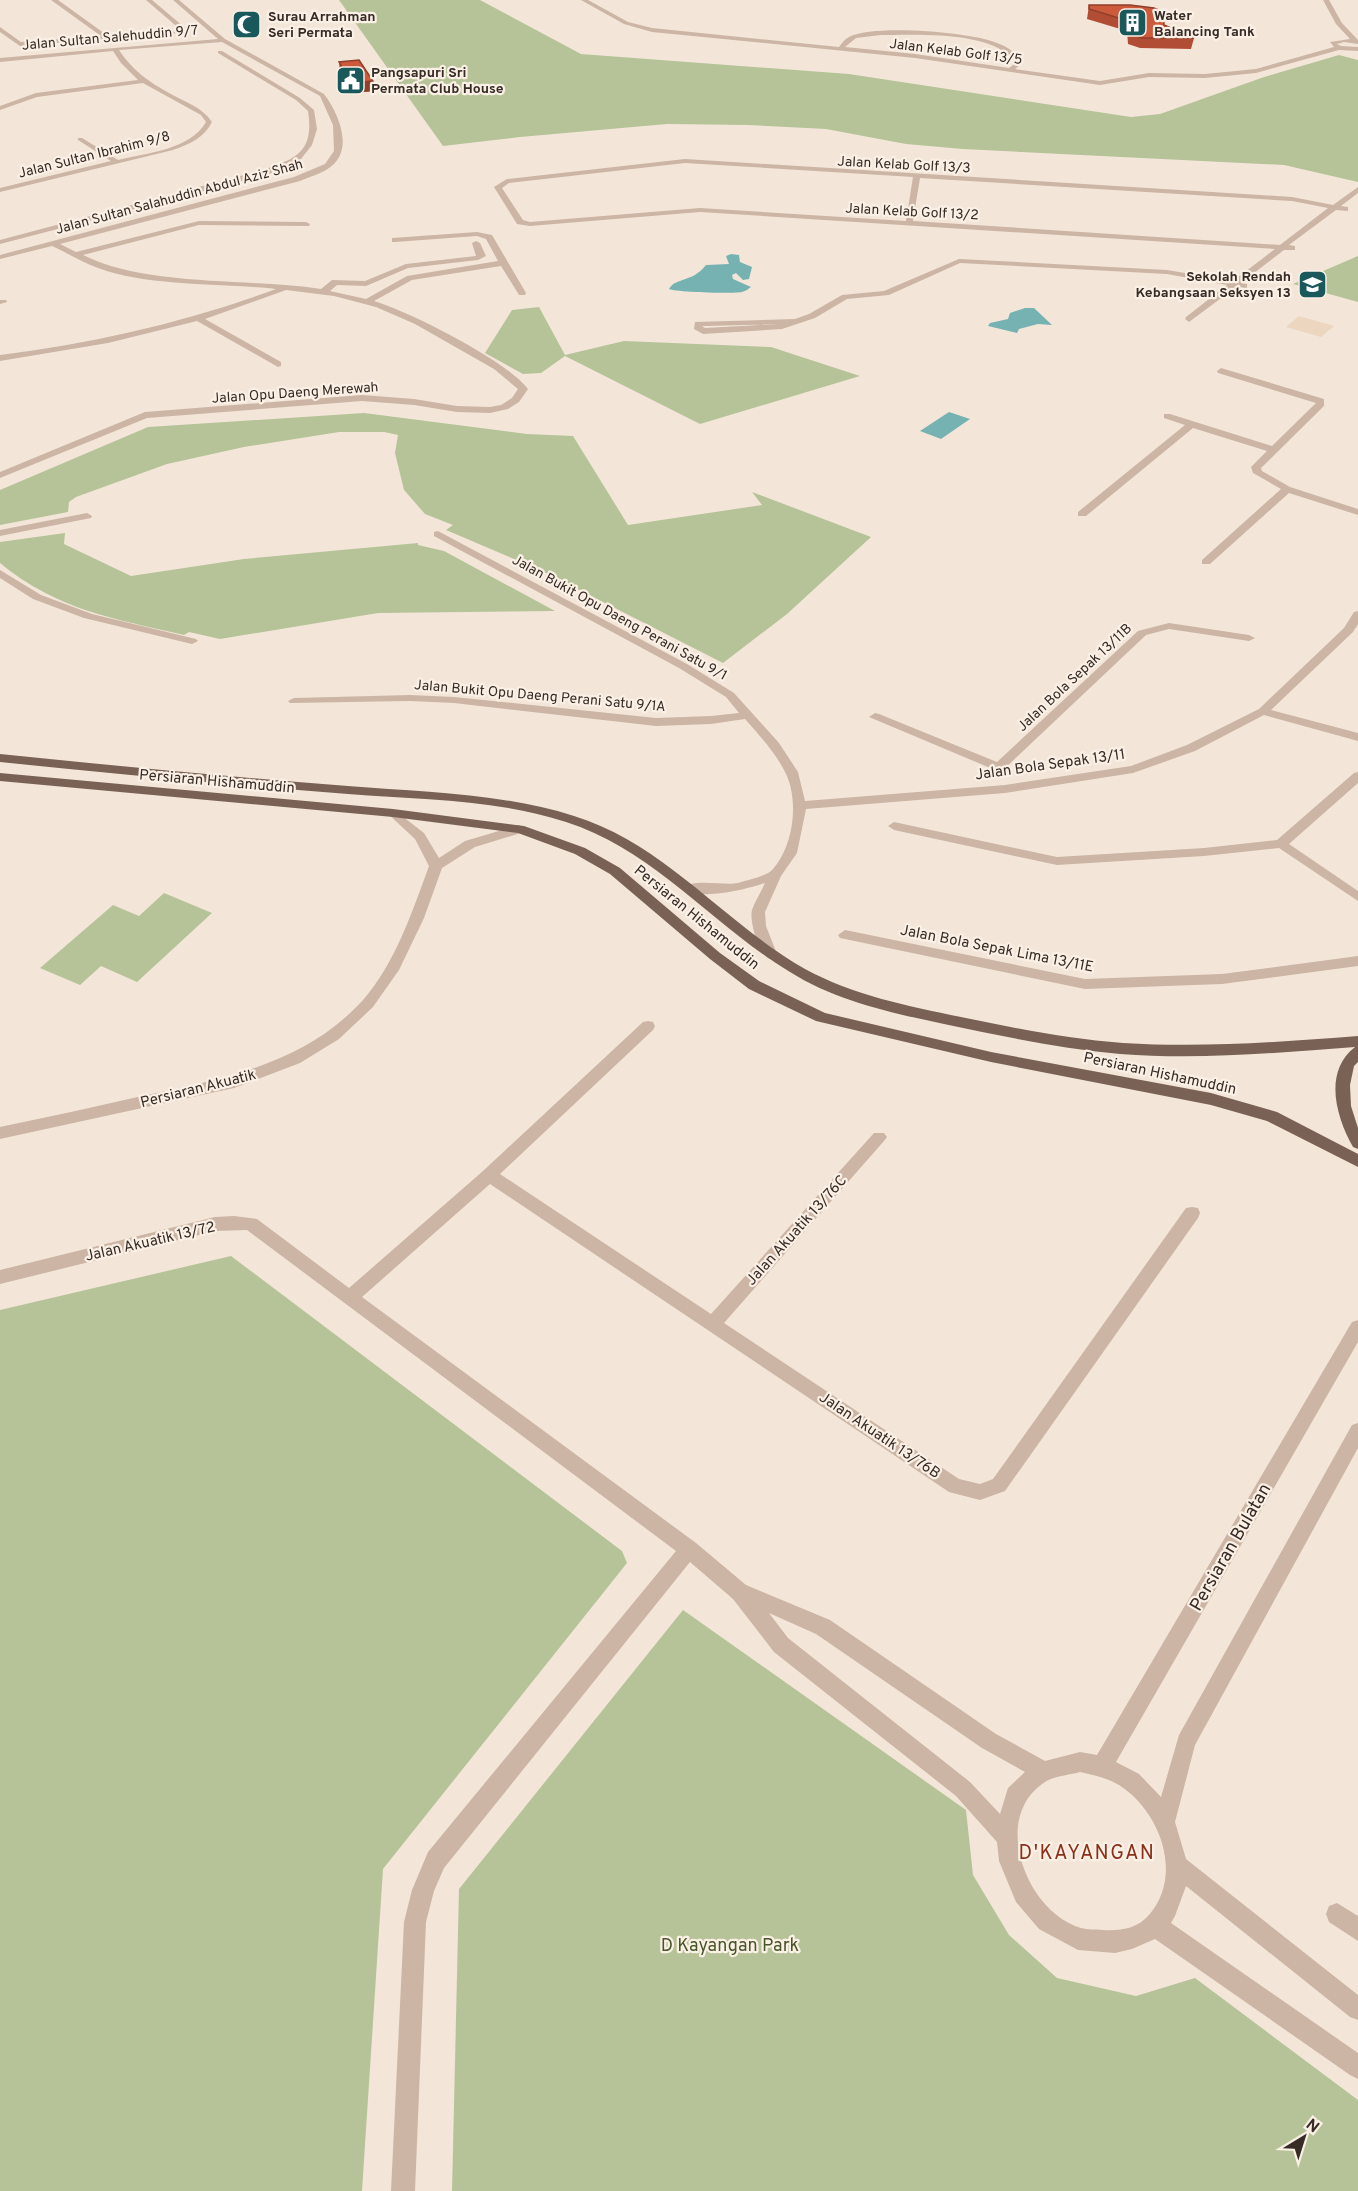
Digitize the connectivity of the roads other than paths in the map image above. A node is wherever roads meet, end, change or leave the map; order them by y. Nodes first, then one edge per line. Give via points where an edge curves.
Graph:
1 (54, 0) edge
2 (149, 0) edge
3 (176, 0) edge
4 (584, 0) edge
5 (1326, 0) edge
6 (0, 29) edge
7 (1334, 32) dead end
8 (107, 38) junction
9 (223, 40) junction
10 (1356, 42) edge
11 (1336, 44) junction
12 (840, 49) junction
13 (116, 50) junction
14 (1356, 50) edge
15 (220, 52) dead end
16 (0, 60) edge
17 (1011, 69) junction
18 (143, 81) junction
19 (322, 95) junction
20 (298, 99) junction
21 (0, 108) edge
22 (80, 139) dead end
23 (118, 163) junction
24 (917, 176) junction
25 (1358, 189) edge
26 (0, 190) edge
27 (1358, 199) edge
28 (148, 204) junction
29 (1340, 208) junction
30 (162, 212) junction
31 (306, 224) dead end
32 (530, 224) joint
33 (909, 224) junction
34 (395, 240) dead end
35 (0, 242) edge
36 (53, 243) junction
37 (476, 243) dead end
38 (1288, 248) junction
39 (76, 254) junction
40 (0, 257) edge
41 (397, 262) dead end
42 (503, 263) junction
43 (406, 266) junction
44 (1139, 272) junction
45 (284, 288) junction
46 (1238, 288) junction
47 (1226, 290) junction
48 (522, 292) dead end
49 (322, 293) junction
50 (366, 302) junction
51 (200, 319) junction
52 (794, 321) junction
53 (0, 358) edge
54 (278, 364) dead end
55 (1221, 371) dead end
56 (1167, 416) dead end
57 (1192, 424) junction
58 (1273, 450) junction
59 (0, 475) edge
60 (1287, 489) junction
61 (1358, 512) edge
62 (1082, 514) dead end
63 (87, 516) dead end
64 (0, 533) edge
65 (438, 534) dead end
66 (1206, 562) dead end
67 (0, 573) edge
68 (1358, 614) edge
69 (1353, 630) edge
70 (1249, 638) dead end
71 (192, 641) dead end
72 (294, 701) dead end
73 (1263, 711) junction
74 (747, 715) junction
75 (874, 717) dead end
76 (1358, 737) edge
77 (0, 758) edge
78 (999, 767) junction
79 (1358, 776) edge
80 (0, 777) edge
81 (1005, 789) junction
82 (800, 805) junction
83 (393, 813) junction
84 (894, 826) dead end
85 (519, 829) junction
86 (1281, 844) junction
87 (436, 866) junction
88 (775, 875) junction
89 (691, 888) junction
90 (1358, 897) edge
91 (845, 935) dead end
92 (770, 954) junction
93 (1358, 961) edge
94 (648, 1026) dead end
95 (1358, 1041) edge
96 (1358, 1051) edge
97 (0, 1133) edge
98 (879, 1137) dead end
99 (1358, 1143) edge
100 (1358, 1161) edge
101 (489, 1175) junction
102 (1192, 1213) dead end
103 (0, 1277) edge
104 (350, 1297) junction
105 (713, 1323) junction
106 (1358, 1327) edge
107 (1358, 1431) edge
108 (689, 1549) junction
109 (740, 1592) junction
110 (1102, 1766) junction
111 (1041, 1770) junction
112 (1165, 1821) junction
113 (1005, 1834) junction
114 (1177, 1864) junction
115 (1336, 1914) dead end
116 (1155, 1925) junction
117 (1358, 1930) edge
118 (1358, 2009) edge
119 (1358, 2067) edge
120 (403, 2191) edge

1 - 8 street
2 - 8 street via 187,32
3 - 9 street
4 - 12 street, Jalan Kelab Golf 13/5 via 640,28
5 - 10 street via 1339,24
6 - 8 street via 20,44
7 - 11 street
9 - 13 street, Jalan Sultan Salehuddin 9/7
9 - 19 street
10 - 11 street
11 - 14 street
11 - 17 street, Jalan Kelab Golf 13/5 via 1298,61 1256,71 1205,76 1149,75 1113,82 1085,81
12 - 17 street, Jalan Kelab Golf 13/5
12 - 17 street via 854,37 867,34 973,38 991,42 1016,56 1019,63
13 - 16 street, Jalan Sultan Salehuddin 9/7
13 - 18 street, Jalan Sultan Ibrahim 9/8 via 123,63
15 - 20 street
18 - 21 street via 36,95
18 - 23 street, Jalan Sultan Ibrahim 9/8 via 192,107 209,122 197,138
19 - 20 street
19 - 30 street, Jalan Sultan Salahuddin Abdul Aziz Shah via 339,146 335,158 326,166 297,179
20 - 28 street via 311,110 314,129 310,144 294,162
22 - 23 street
23 - 26 street, Jalan Sultan Ibrahim 9/8
24 - 29 street, Jalan Kelab Golf 13/3 via 1292,199
24 - 32 street, Jalan Kelab Golf 13/3 via 676,162 500,184 498,187 520,222
24 - 33 street
25 - 29 street
27 - 29 street
28 - 30 street
28 - 35 street
29 - 38 street
30 - 36 street, Jalan Sultan Salahuddin Abdul Aziz Shah
31 - 39 street via 199,223
32 - 33 street, Jalan Kelab Golf 13/2 via 700,210
33 - 38 street, Jalan Kelab Golf 13/2
34 - 42 street via 477,234 489,237
36 - 39 street, Jalan Opu Daeng Merewah
36 - 40 street, Jalan Sultan Salahuddin Abdul Aziz Shah
37 - 43 street via 483,256 478,258
38 - 46 street
39 - 45 street, Jalan Opu Daeng Merewah via 99,266 138,275
41 - 43 street
42 - 48 street
42 - 50 street via 410,278
43 - 49 street via 366,284 335,282
44 - 46 street via 1167,272
44 - 47 street via 1180,284
44 - 52 street via 958,261 886,293 845,297 812,316
45 - 49 street, Jalan Opu Daeng Merewah
45 - 51 street
46 - 47 street
46 - 47 street via 1200,322 1189,319
49 - 50 street, Jalan Opu Daeng Merewah
50 - 59 street, Jalan Opu Daeng Merewah via 410,318 503,371 518,381 523,389 520,397 497,410 480,411 362,398 145,415
51 - 53 street via 92,344
51 - 54 street
52 - 52 street via 752,330 703,331 697,327 706,323
55 - 58 street via 1321,401
56 - 57 street
57 - 58 street
57 - 62 street
58 - 60 street via 1256,467 1258,473
60 - 61 street
60 - 66 street
63 - 64 street
65 - 74 street, Jalan Bukit Opu Daeng Perani Satu 9/1 via 683,666 730,695
67 - 71 street via 37,597 88,616
68 - 69 street, Jalan Bola Sepak 13/11
69 - 73 street, Jalan Bola Sepak 13/11
70 - 78 street, Jalan Bola Sepak 13/11B via 1168,626 1142,633
72 - 74 street, Jalan Bukit Opu Daeng Perani Satu 9/1A via 410,698 656,722
73 - 76 street
73 - 81 street, Jalan Bola Sepak 13/11 via 1191,748 1132,769
74 - 82 street, Jalan Bukit Opu Daeng Perani Satu 9/1 via 792,772
75 - 78 street
77 - 89 main road, Persiaran Hishamuddin via 477,801 548,812 613,837 654,860
78 - 81 street
79 - 86 street
80 - 83 main road, Persiaran Hishamuddin
81 - 82 street, Jalan Bola Sepak 13/11
82 - 88 street, Jalan Bukit Opu Daeng Perani Satu 9/1 via 791,853
83 - 85 main road, Persiaran Hishamuddin
83 - 87 street via 423,839
84 - 86 street via 1057,861
85 - 87 street via 470,844
85 - 100 main road, Persiaran Hishamuddin via 580,851 615,871 754,985 821,1017 991,1057 1211,1098 1272,1116
86 - 90 street
87 - 97 street, Persiaran Akuatik via 392,969 368,1003 334,1035 295,1059 234,1082
88 - 89 street via 736,888
88 - 92 street, Jalan Bukit Opu Daeng Perani Satu 9/1 via 758,912 759,927
89 - 92 main road, Persiaran Hishamuddin
91 - 93 street, Jalan Bola Sepak Lima 13/11E via 1085,984 1222,979
92 - 95 main road, Persiaran Hishamuddin via 845,993 898,1009 1090,1045 1179,1050
94 - 101 street
96 - 99 main road via 1347,1067 1342,1099
98 - 105 street, Jalan Akuatik 13/76C
101 - 104 street
101 - 105 street, Jalan Akuatik 13/76B
102 - 105 street, Jalan Akuatik 13/76B via 999,1485 980,1492 955,1486
103 - 104 street, Jalan Akuatik 13/72 via 234,1222 251,1224
104 - 108 street, Jalan Akuatik 13/72
106 - 110 street, Persiaran Bulatan
107 - 112 street via 1186,1742
108 - 109 street, Jalan Akuatik 13/72
108 - 120 street via 436,1860 415,1923
109 - 111 street via 823,1627 990,1741
109 - 113 street via 781,1645 963,1789
110 - 111 street via 1060,1763
110 - 112 street via 1138,1787
111 - 113 street via 1022,1786 1009,1808
112 - 114 street
113 - 116 street via 1009,1865 1023,1895 1045,1920 1072,1937 1103,1944 1131,1940
114 - 116 street via 1176,1887 1168,1908
114 - 118 street
115 - 117 street
116 - 119 street

